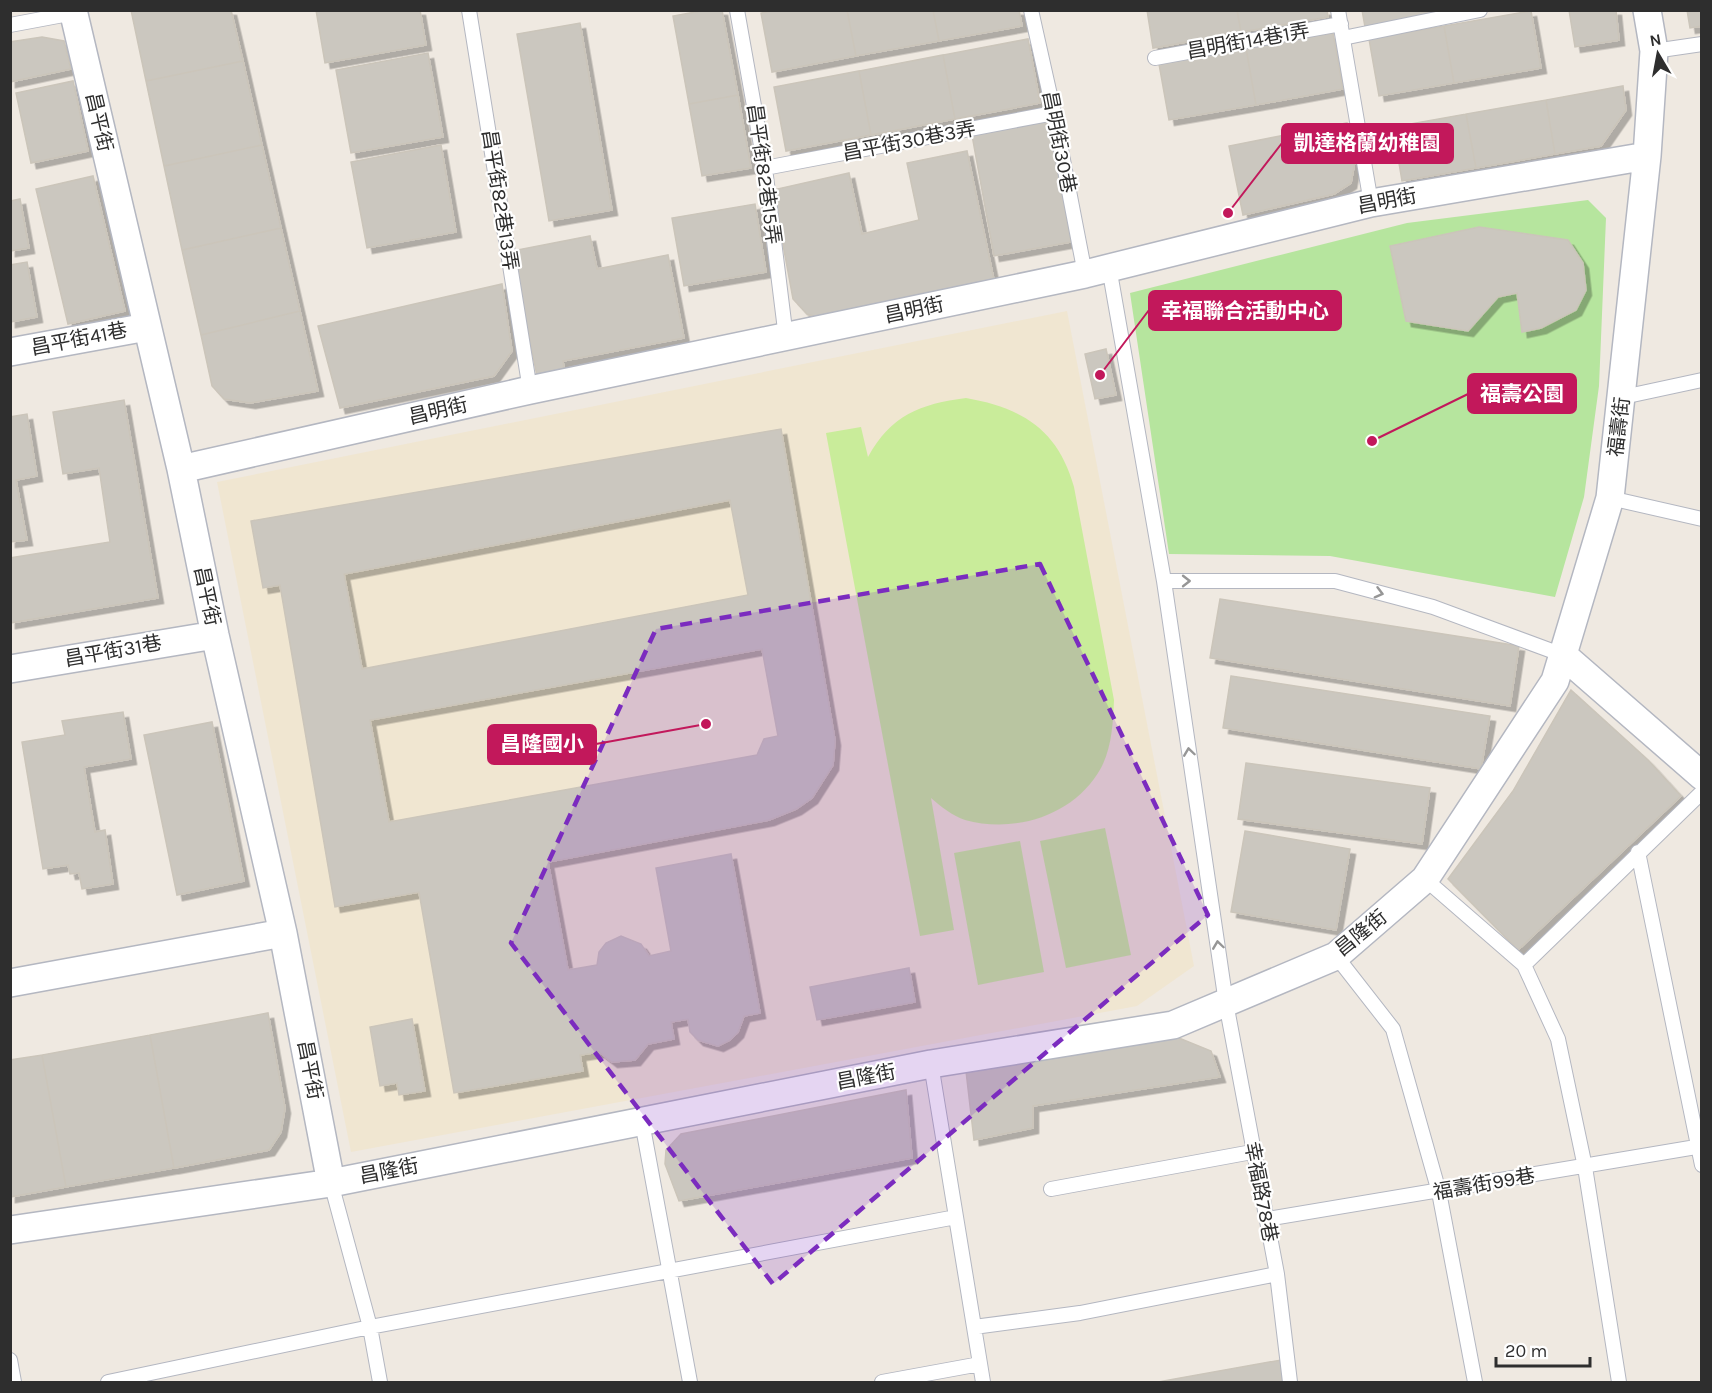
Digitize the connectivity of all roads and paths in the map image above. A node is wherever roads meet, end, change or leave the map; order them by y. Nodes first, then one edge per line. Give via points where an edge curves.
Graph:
1 (469, 10) edge
2 (737, 10) edge
3 (1031, 10) edge
4 (1480, 10) edge
5 (1647, 10) edge
6 (73, 12) edge
7 (1341, 24) edge
8 (10, 25) edge
9 (1701, 44) edge
10 (1654, 51) junction
11 (1155, 58) dead end
12 (1054, 113) junction
13 (1647, 156) junction
14 (765, 168) junction
15 (1371, 203) junction
16 (1097, 270) junction
17 (147, 327) junction
18 (786, 338) junction
19 (10, 352) edge
20 (1701, 380) edge
21 (530, 390) junction
22 (1623, 397) junction
23 (181, 469) junction
24 (1610, 498) junction
25 (1701, 519) edge
26 (1164, 581) junction
27 (215, 635) junction
28 (1563, 655) junction
29 (10, 669) edge
30 (1701, 776) edge
31 (1701, 792) edge
32 (1638, 852) junction
33 (1425, 879) junction
34 (283, 933) junction
35 (1336, 956) junction
36 (1524, 965) junction
37 (10, 983) edge
38 (1227, 1003) junction
39 (931, 1064) junction
40 (642, 1122) junction
41 (1700, 1146) edge
42 (1252, 1152) junction
43 (1701, 1165) edge
44 (1585, 1167) junction
45 (331, 1183) junction
46 (1051, 1189) dead end
47 (1439, 1192) junction
48 (956, 1217) junction
49 (1267, 1220) junction
50 (10, 1230) edge
51 (669, 1273) junction
52 (1277, 1274) junction
53 (370, 1327) junction
54 (974, 1327) junction
55 (10, 1360) edge
56 (980, 1364) junction
57 (14, 1383) edge
58 (108, 1383) edge
59 (380, 1383) edge
60 (690, 1383) edge
61 (882, 1383) edge
62 (983, 1383) edge
63 (1290, 1383) edge
64 (1475, 1383) edge
65 (1619, 1383) edge

1 - 21 lane, 昌平街82巷13弄
2 - 14 lane, 昌平街82巷15弄
3 - 12 lane, 昌明街30巷
4 - 7 lane, 昌明街14巷1弄
5 - 10 street, 福壽街
6 - 8 lane
6 - 17 street, 昌平街
7 - 11 lane, 昌明街14巷1弄
7 - 15 lane
9 - 10 lane
10 - 13 street, 福壽街
12 - 14 lane, 昌平街30巷3弄
12 - 16 lane, 昌明街30巷
13 - 15 street, 昌明街
13 - 22 street, 福壽街
14 - 18 lane, 昌平街82巷15弄
15 - 16 street, 昌明街
16 - 18 street, 昌明街
16 - 26 lane, 昌明街30巷
17 - 19 street, 昌平街41巷
17 - 23 street, 昌平街
18 - 21 street, 昌明街
20 - 22 lane
21 - 23 street, 昌明街
22 - 24 street, 福壽街
23 - 27 street, 昌平街
24 - 25 lane
24 - 28 street, 福壽街
26 -> 28 lane via 1335,581 1433,607
38 -> 26 lane, 幸福路78巷
27 - 29 street, 昌平街31巷
27 - 34 street, 昌平街
28 - 30 street
28 - 33 street, 昌隆街 via 1555,681
31 - 32 lane
32 - 36 lane
32 - 41 lane
33 - 35 street, 昌隆街
33 - 36 lane
34 - 37 street
34 - 45 street, 昌平街
35 - 38 street, 昌隆街
35 - 47 lane via 1393,1029
36 - 44 lane via 1558,1039
38 - 39 street, 昌隆街 via 1173,1025
38 - 42 lane, 幸福路78巷
39 - 40 street, 昌隆街
39 - 48 lane
40 - 45 street, 昌隆街
40 - 51 lane
41 - 43 lane
41 - 44 lane, 福壽街99巷
42 - 46 lane
42 - 49 lane, 幸福路78巷
44 - 47 lane, 福壽街99巷
44 - 65 lane
45 - 50 street, 昌隆街
45 - 53 lane
47 - 49 lane, 福壽街99巷
47 - 64 lane
48 - 51 lane
48 - 54 lane
49 - 52 lane, 幸福路78巷
51 - 53 lane
51 - 60 lane
52 - 54 lane via 1080,1313
52 - 63 lane, 幸福路78巷
53 - 58 lane
53 - 59 lane
54 - 56 lane
55 - 57 lane
56 - 61 lane
56 - 62 lane

